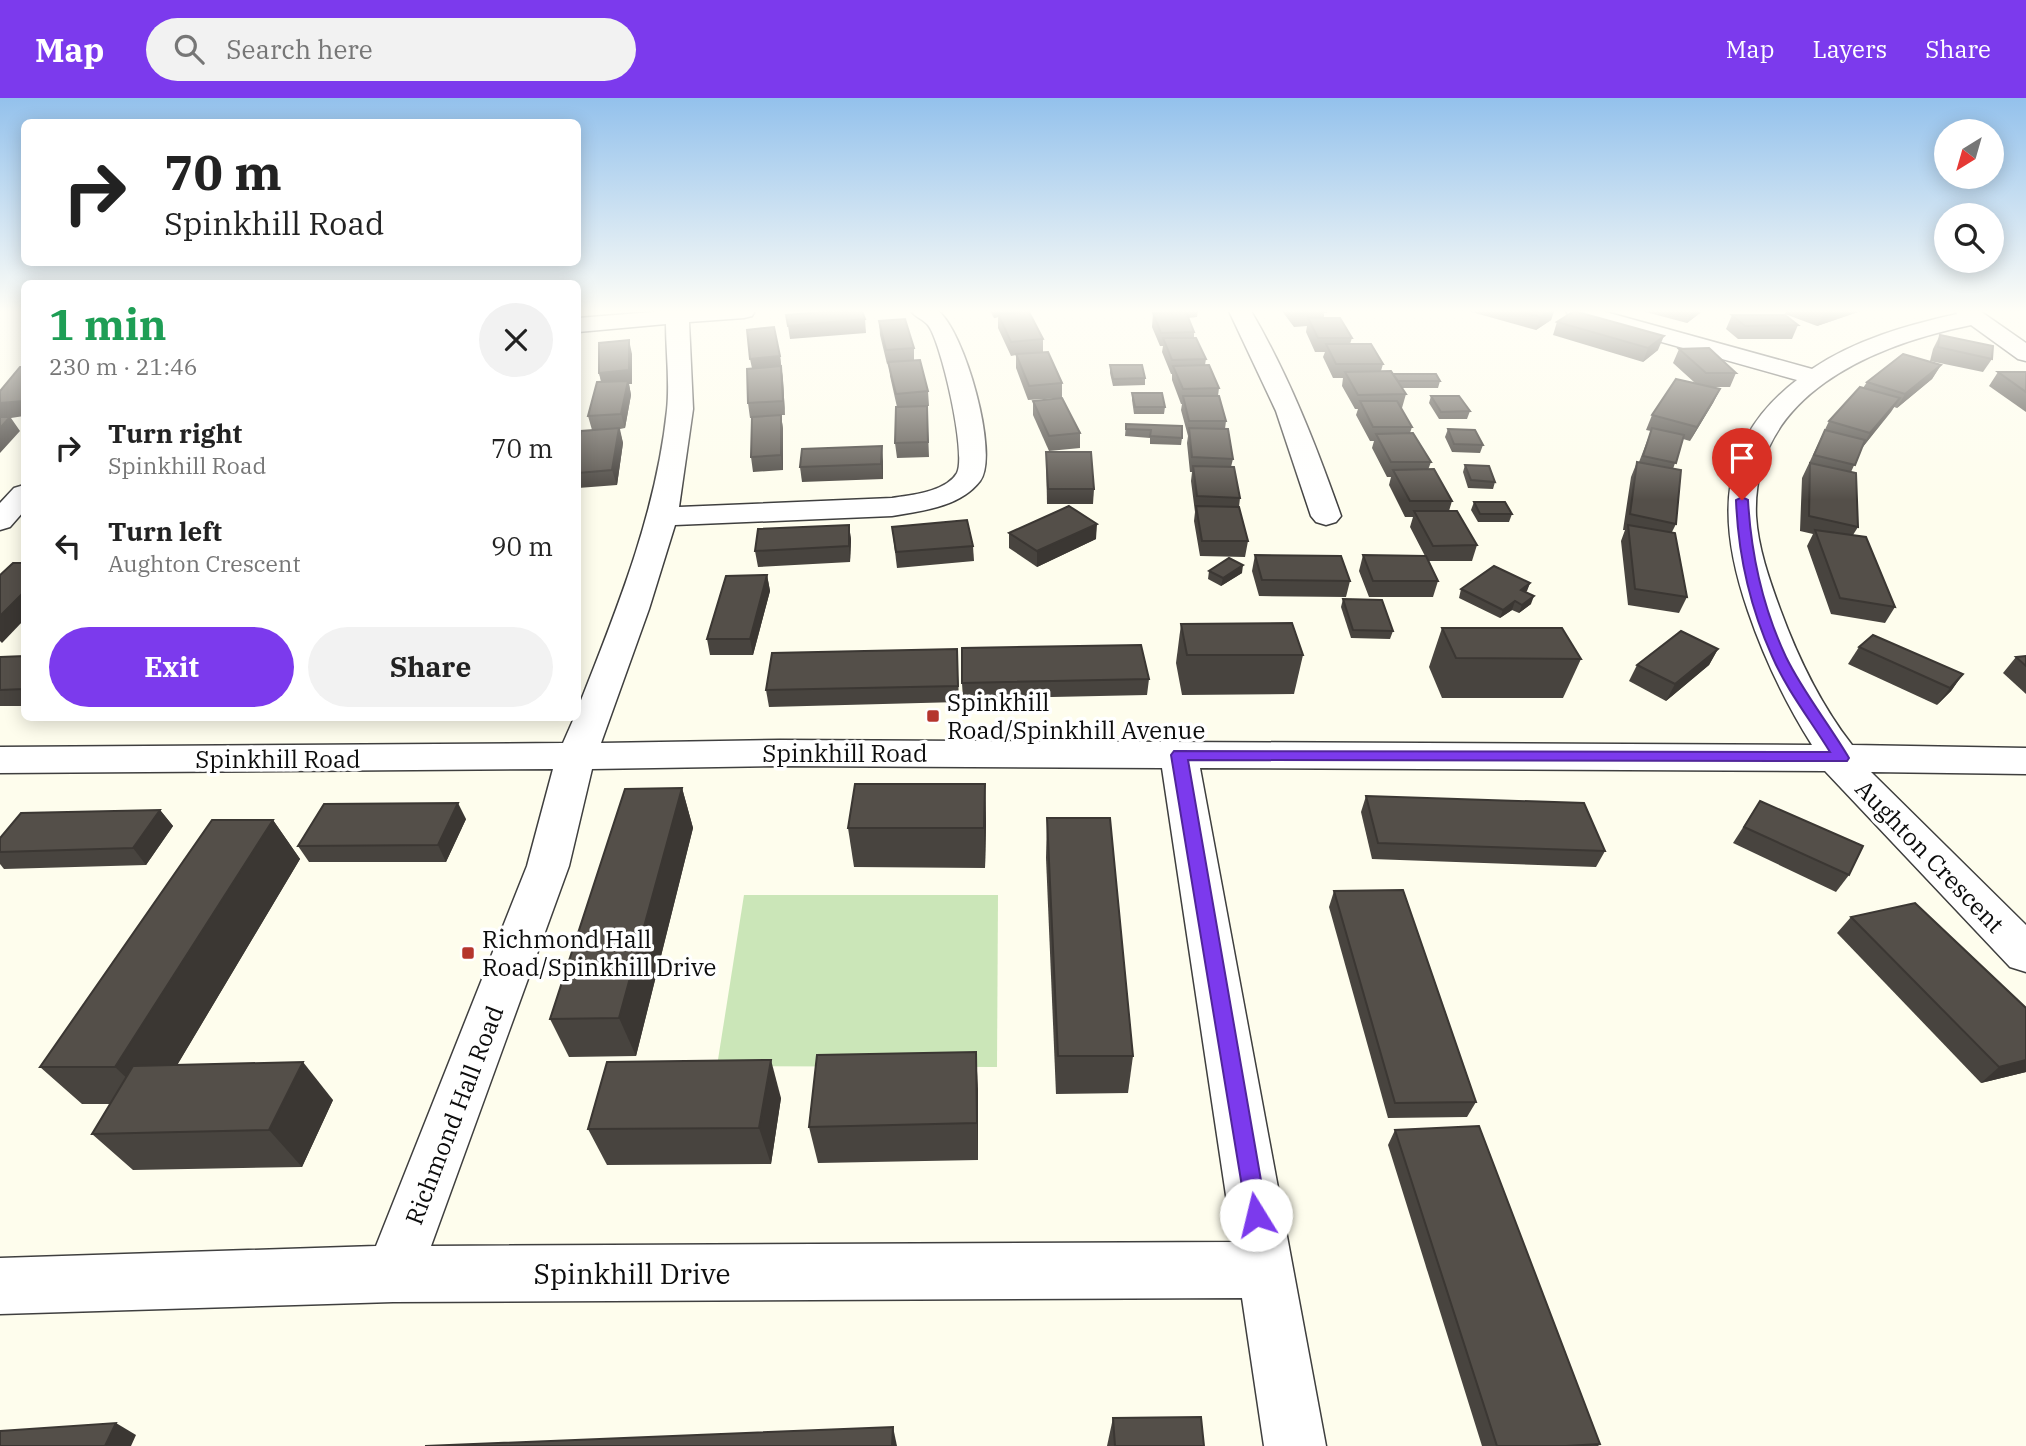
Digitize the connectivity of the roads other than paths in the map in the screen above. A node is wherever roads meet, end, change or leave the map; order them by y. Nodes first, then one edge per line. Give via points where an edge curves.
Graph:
1 (679, 374) edge
2 (956, 374) edge
3 (1274, 374) edge
4 (1803, 374) edge
5 (1819, 374) edge
6 (1814, 377) junction
7 (21, 497) edge
8 (1326, 516) dead end
9 (663, 517) junction
10 (0, 521) edge
11 (1179, 755) junction
12 (576, 757) junction
13 (1838, 758) junction
14 (0, 760) edge
15 (2026, 761) edge
16 (2026, 954) edge
17 (1265, 1270) junction
18 (393, 1274) junction
19 (0, 1286) edge
20 (1295, 1446) edge

1 - 9 street, Richmond Hall Road via 680,409
2 - 9 street via 975,452 972,473 945,494 892,507
3 - 8 street
4 - 6 street
5 - 6 street, Aughton Crescent
6 - 13 street, Aughton Crescent via 1788,398 1770,421 1748,463 1742,500 1744,542 1779,657
7 - 10 street
9 - 12 street, Richmond Hall Road
11 - 12 street, Spinkhill Road
11 - 13 street, Spinkhill Road
11 - 17 street
12 - 14 street, Spinkhill Road
12 - 18 street, Richmond Hall Road via 548,866
13 - 15 street, Spinkhill Road
13 - 16 street, Aughton Crescent
17 - 18 street, Spinkhill Drive
17 - 20 street
18 - 19 street, Spinkhill Drive

